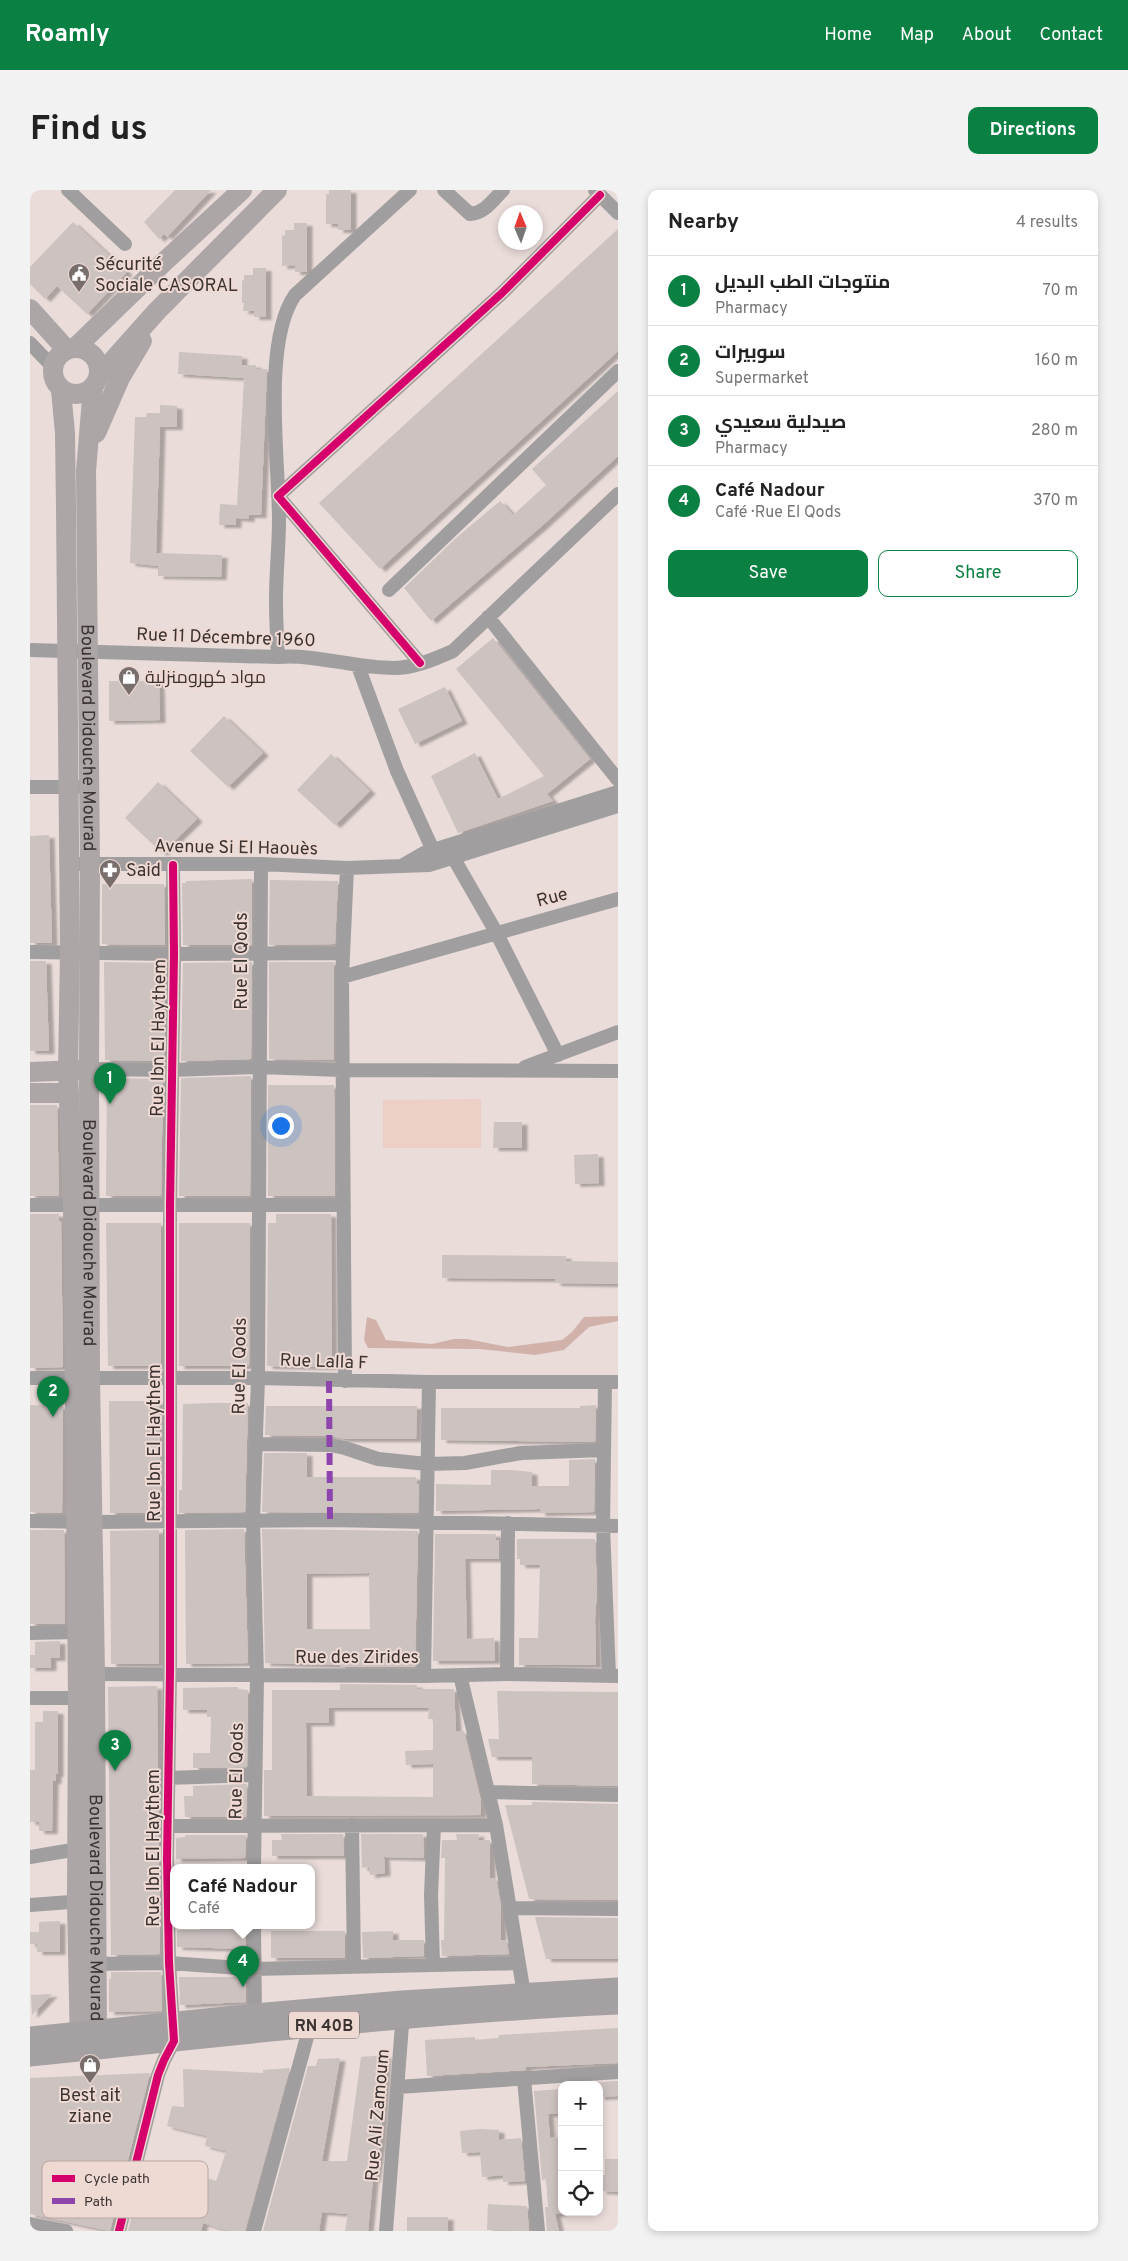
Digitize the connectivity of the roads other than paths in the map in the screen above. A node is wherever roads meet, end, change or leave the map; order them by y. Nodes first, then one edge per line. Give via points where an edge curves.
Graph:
1 (68, 190) edge
2 (242, 190) edge
3 (277, 190) edge
4 (410, 190) edge
5 (444, 190) edge
6 (503, 190) edge
7 (598, 193) edge
8 (618, 214) edge
9 (125, 244) dead end
10 (30, 309) edge
11 (157, 312) junction
12 (30, 343) edge
13 (71, 348) junction
14 (52, 366) junction
15 (618, 371) edge
16 (96, 381) junction
17 (61, 390) junction
18 (87, 456) junction
19 (278, 496) junction
20 (617, 496) edge
21 (389, 590) dead end
22 (488, 618) junction
23 (30, 650) edge
24 (66, 650) junction
25 (89, 651) junction
26 (278, 657) junction
27 (420, 663) junction
28 (358, 666) junction
29 (618, 780) edge
30 (88, 786) junction
31 (30, 787) edge
32 (68, 787) junction
33 (618, 792) edge
34 (618, 806) edge
35 (435, 856) junction
36 (452, 857) junction
37 (69, 864) junction
38 (90, 864) junction
39 (261, 864) junction
40 (173, 865) junction
41 (347, 868) junction
42 (618, 899) edge
43 (496, 932) junction
44 (30, 952) edge
45 (70, 952) junction
46 (260, 952) junction
47 (90, 953) junction
48 (343, 953) junction
49 (174, 954) junction
50 (342, 977) junction
51 (618, 1032) edge
52 (558, 1055) junction
53 (259, 1067) junction
54 (88, 1070) junction
55 (172, 1070) junction
56 (342, 1070) junction
57 (68, 1071) junction
58 (515, 1071) junction
59 (618, 1071) edge
60 (30, 1072) edge
61 (30, 1093) edge
62 (69, 1093) junction
63 (30, 1205) edge
64 (82, 1205) junction
65 (170, 1205) junction
66 (344, 1205) junction
67 (260, 1206) junction
68 (30, 1378) edge
69 (83, 1378) junction
70 (170, 1378) junction
71 (258, 1378) junction
72 (345, 1381) junction
73 (429, 1382) junction
74 (612, 1382) edge
75 (256, 1444) junction
76 (604, 1450) junction
77 (427, 1464) junction
78 (30, 1520) edge
79 (169, 1520) junction
80 (254, 1520) junction
81 (85, 1522) junction
82 (426, 1523) junction
83 (508, 1523) junction
84 (603, 1526) junction
85 (618, 1526) edge
86 (76, 1632) junction
87 (30, 1634) edge
88 (170, 1673) junction
89 (95, 1674) junction
90 (507, 1674) junction
91 (257, 1676) junction
92 (424, 1676) junction
93 (460, 1676) junction
94 (614, 1676) edge
95 (30, 1698) edge
96 (87, 1698) junction
97 (255, 1775) junction
98 (167, 1778) junction
99 (488, 1792) junction
100 (618, 1795) edge
101 (254, 1824) junction
102 (352, 1825) junction
103 (434, 1825) junction
104 (496, 1825) junction
105 (167, 1826) junction
106 (78, 1849) junction
107 (30, 1857) edge
108 (254, 1864) edge
109 (86, 1901) junction
110 (30, 1905) edge
111 (510, 1908) junction
112 (618, 1909) edge
113 (254, 1929) edge
114 (169, 1963) junction
115 (519, 1963) junction
116 (87, 1965) junction
117 (433, 1965) junction
118 (354, 1966) junction
119 (254, 1969) junction
120 (618, 1988) edge
121 (524, 1994) junction
122 (618, 2004) edge
123 (403, 2010) junction
124 (255, 2014) junction
125 (310, 2026) junction
126 (174, 2031) junction
127 (30, 2037) edge
128 (88, 2041) junction
129 (30, 2056) edge
130 (618, 2072) edge
131 (524, 2079) junction
132 (398, 2087) junction
133 (136, 2161) edge
134 (122, 2218) edge
135 (30, 2224) edge
136 (66, 2231) edge
137 (119, 2231) edge
138 (254, 2231) edge
139 (386, 2231) edge
140 (538, 2231) edge

1 - 9 street
2 - 13 main road
3 - 11 main road
4 - 19 street via 288,305 278,341 275,395
5 - 6 street via 470,214 485,209
7 - 8 street
7 - 19 street via 502,293
10 - 13 main road
11 - 16 main road
11 - 18 main road via 104,410
12 - 14 street
13 - 14 main road via 60,353
13 - 16 main road via 94,356 98,362
14 - 17 main road via 53,379
15 - 21 street
16 - 17 main road via 81,394
16 - 18 main road, Boulevard Didouche Mourad
17 - 24 main road, Boulevard Didouche Mourad via 65,433
18 - 25 main road, Boulevard Didouche Mourad
19 - 26 street
19 - 27 street
20 - 22 street, Rue 11 Décembre 1960
22 - 27 street, Rue 11 Décembre 1960 via 453,651
22 - 29 street
23 - 24 street, Rue 11 Décembre 1960
24 - 25 street, Rue 11 Décembre 1960
24 - 32 main road, Boulevard Didouche Mourad
25 - 26 street, Rue 11 Décembre 1960
25 - 30 main road, Boulevard Didouche Mourad
26 - 28 street, Rue 11 Décembre 1960 via 301,655
27 - 28 street, Rue 11 Décembre 1960 via 396,668
28 - 35 street via 397,771
30 - 32 street
30 - 38 main road, Boulevard Didouche Mourad
31 - 32 street
32 - 37 main road, Boulevard Didouche Mourad
33 - 35 street, Avenue Si El Haouès
34 - 36 street, Avenue Si El Haouès
35 - 36 street, Avenue Si El Haouès
35 - 41 street, Avenue Si El Haouès via 402,866
36 - 43 street
37 - 38 street, Avenue Si El Haouès
37 - 45 main road, Boulevard Didouche Mourad
38 - 40 street, Avenue Si El Haouès
38 - 47 main road, Boulevard Didouche Mourad
39 - 40 street, Avenue Si El Haouès
39 - 41 street, Avenue Si El Haouès
39 - 46 street, Rue El Qods
40 - 49 street, Rue Ibn El Haythem
41 - 48 street
42 - 43 street, Rue
43 - 50 street, Rue
43 - 52 street
44 - 45 street
45 - 47 street
45 - 57 main road, Boulevard Didouche Mourad
46 - 48 street
46 - 49 street
46 - 53 street, Rue El Qods
47 - 49 street
47 - 54 main road, Boulevard Didouche Mourad
48 - 50 street
49 - 55 street, Rue Ibn El Haythem
50 - 56 street
51 - 52 street
52 - 58 street
53 - 55 street
53 - 56 street
53 - 67 street, Rue El Qods
54 - 55 street
54 - 57 main road
54 - 64 main road, Boulevard Didouche Mourad
55 - 65 street, Rue Ibn El Haythem
56 - 58 street
56 - 66 street
57 - 60 main road
57 - 62 main road, Boulevard Didouche Mourad
58 - 59 street
61 - 62 main road
62 - 64 main road, Boulevard Didouche Mourad
63 - 64 street
64 - 65 street
64 - 69 main road, Boulevard Didouche Mourad
65 - 67 street
65 - 70 street, Rue Ibn El Haythem
66 - 67 street
66 - 72 street
67 - 71 street, Rue El Qods
68 - 69 street, Rue Lalla F
69 - 70 street, Rue Lalla F
69 - 81 main road, Boulevard Didouche Mourad
70 - 71 street, Rue Lalla F
70 - 79 street, Rue Ibn El Haythem
71 - 72 street, Rue Lalla F
71 - 75 street, Rue El Qods
72 - 73 street, Rue Lalla F
73 - 74 street, Rue Lalla F
73 - 77 street
74 - 76 street
75 - 77 street via 330,1446 378,1459
75 - 80 street, Rue El Qods
76 - 77 street via 521,1453 465,1463
76 - 84 street
77 - 82 street
78 - 81 street
79 - 80 street
79 - 81 street
79 - 88 street, Rue Ibn El Haythem
80 - 82 street
80 - 91 street, Rue El Qods
81 - 86 main road, Boulevard Didouche Mourad
81 - 89 main road, Boulevard Didouche Mourad
82 - 83 street
82 - 92 street
83 - 84 street
83 - 90 street
84 - 85 street
84 - 94 street
86 - 87 street
86 - 96 main road, Boulevard Didouche Mourad
88 - 89 street, Rue des Zirides
88 - 91 street, Rue des Zirides
88 - 98 street, Rue Ibn El Haythem
89 - 96 main road, Boulevard Didouche Mourad
90 - 93 street, Rue des Zirides
90 - 94 street, Rue des Zirides
91 - 92 street, Rue des Zirides
91 - 97 street, Rue El Qods
92 - 93 street, Rue des Zirides
93 - 99 street
95 - 96 street
96 - 106 main road, Boulevard Didouche Mourad
96 - 109 main road, Boulevard Didouche Mourad
97 - 98 street
97 - 101 street, Rue El Qods
98 - 105 street, Rue Ibn El Haythem
99 - 100 street
99 - 104 street
101 - 102 street
101 - 105 street
101 - 108 street, Rue El Qods
102 - 103 street
102 - 118 street
103 - 104 street
103 - 117 street
104 - 111 street
105 - 114 street, Rue Ibn El Haythem
106 - 107 street
106 - 109 main road, Boulevard Didouche Mourad
109 - 110 street
109 - 116 main road, Boulevard Didouche Mourad
111 - 112 street
111 - 115 street
113 - 119 street
114 - 116 street
114 - 119 street
114 - 126 street, Rue Ibn El Haythem
115 - 117 street
115 - 121 street
116 - 128 main road, Boulevard Didouche Mourad
117 - 118 street
118 - 119 street
119 - 124 street
120 - 121 main road, RN 40B
121 - 123 main road, RN 40B
122 - 123 main road, RN 40B
123 - 124 main road, RN 40B
123 - 125 main road, RN 40B
123 - 132 street, Rue Ali Zamoum
124 - 126 main road, RN 40B
125 - 126 main road, RN 40B
125 - 138 street
126 - 128 main road, RN 40B
126 - 133 street via 158,2075
127 - 128 main road, RN 40B
128 - 129 main road, RN 40B
130 - 131 street
131 - 132 street
131 - 140 street
132 - 139 street, Rue Ali Zamoum
134 - 137 street
135 - 136 street

